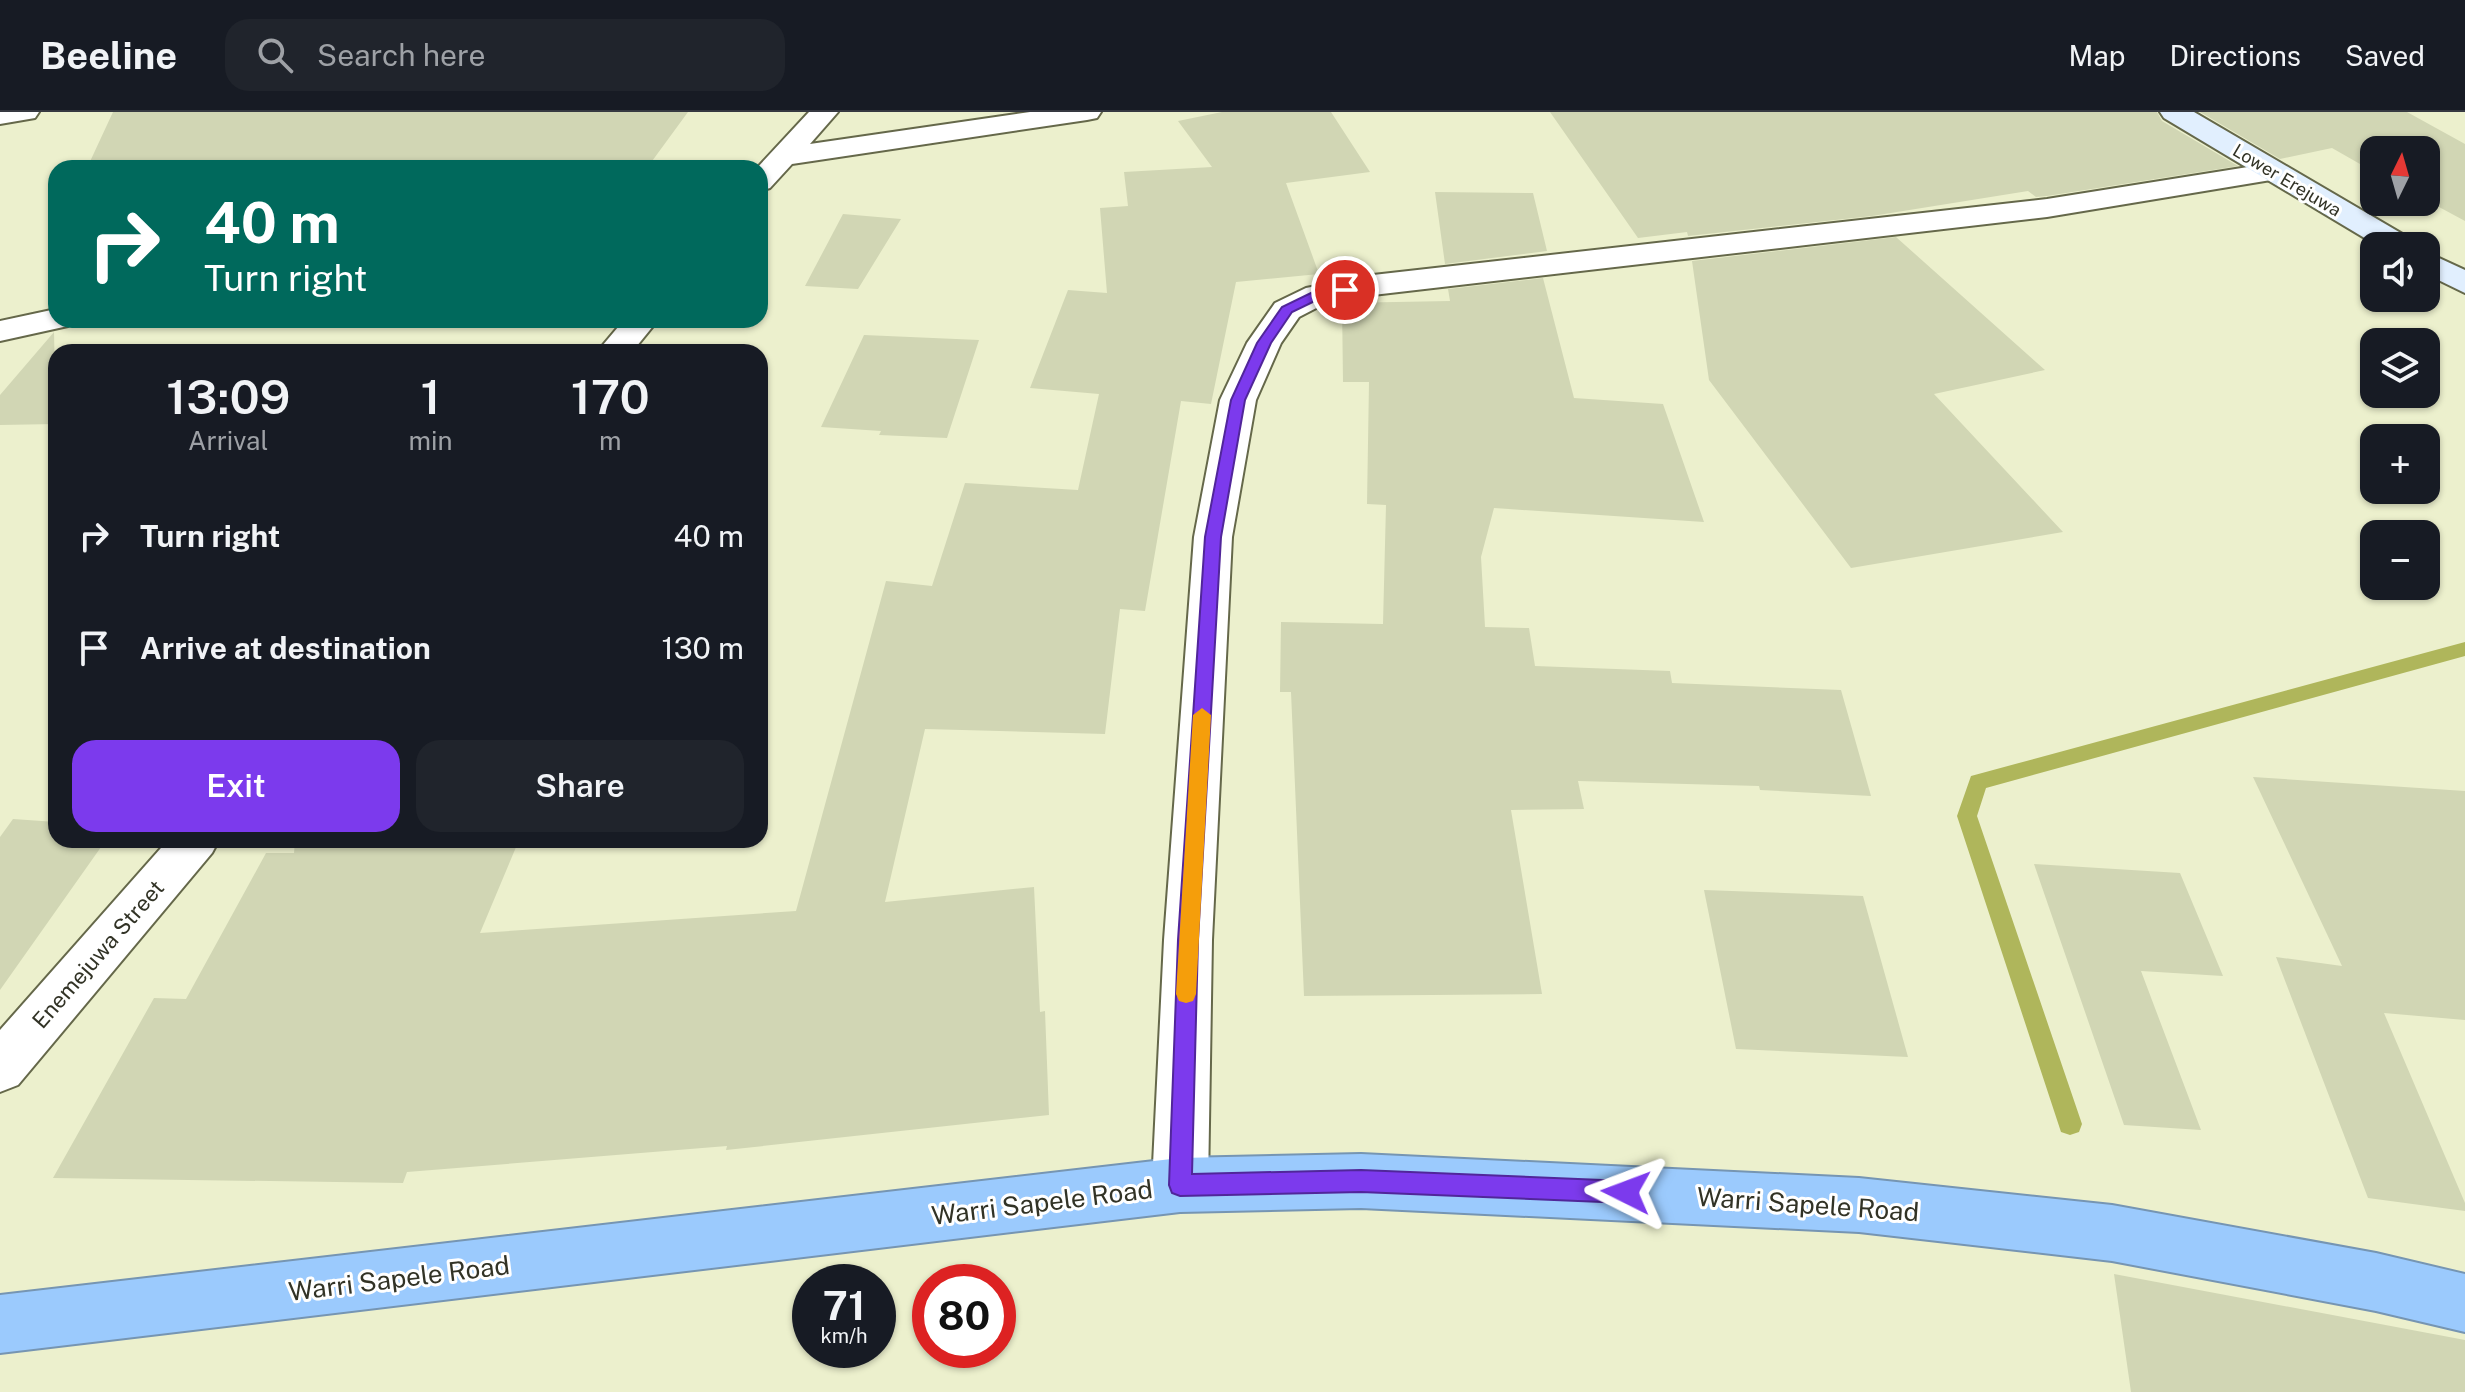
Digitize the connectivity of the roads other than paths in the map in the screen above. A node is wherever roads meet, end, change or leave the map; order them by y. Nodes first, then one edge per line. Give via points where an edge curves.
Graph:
1 (25, 112) edge
2 (824, 112) edge
3 (1087, 112) edge
4 (2174, 112) edge
5 (0, 116) edge
6 (781, 157) junction
7 (768, 172) edge
8 (2273, 172) junction
9 (2376, 232) edge
10 (2440, 269) edge
11 (2465, 283) edge
12 (48, 321) edge
13 (635, 328) edge
14 (0, 331) edge
15 (621, 344) edge
16 (189, 848) edge
17 (0, 1068) edge
18 (1180, 1185) junction
19 (2465, 1303) edge
20 (0, 1324) edge

1 - 5 street
2 - 6 street
3 - 6 street
4 - 8 street, Lower Erejuwa
6 - 7 street
8 - 9 street, Lower Erejuwa
8 - 18 street via 2047,208 1373,285 1317,295 1287,310 1264,343 1238,400 1213,537 1188,940
10 - 11 street
12 - 14 street
13 - 15 street
16 - 17 street, Enemejuwa Street
18 - 19 highway, Warri Sapele Road via 1361,1181 1859,1205 2112,1233
18 - 20 highway, Warri Sapele Road

